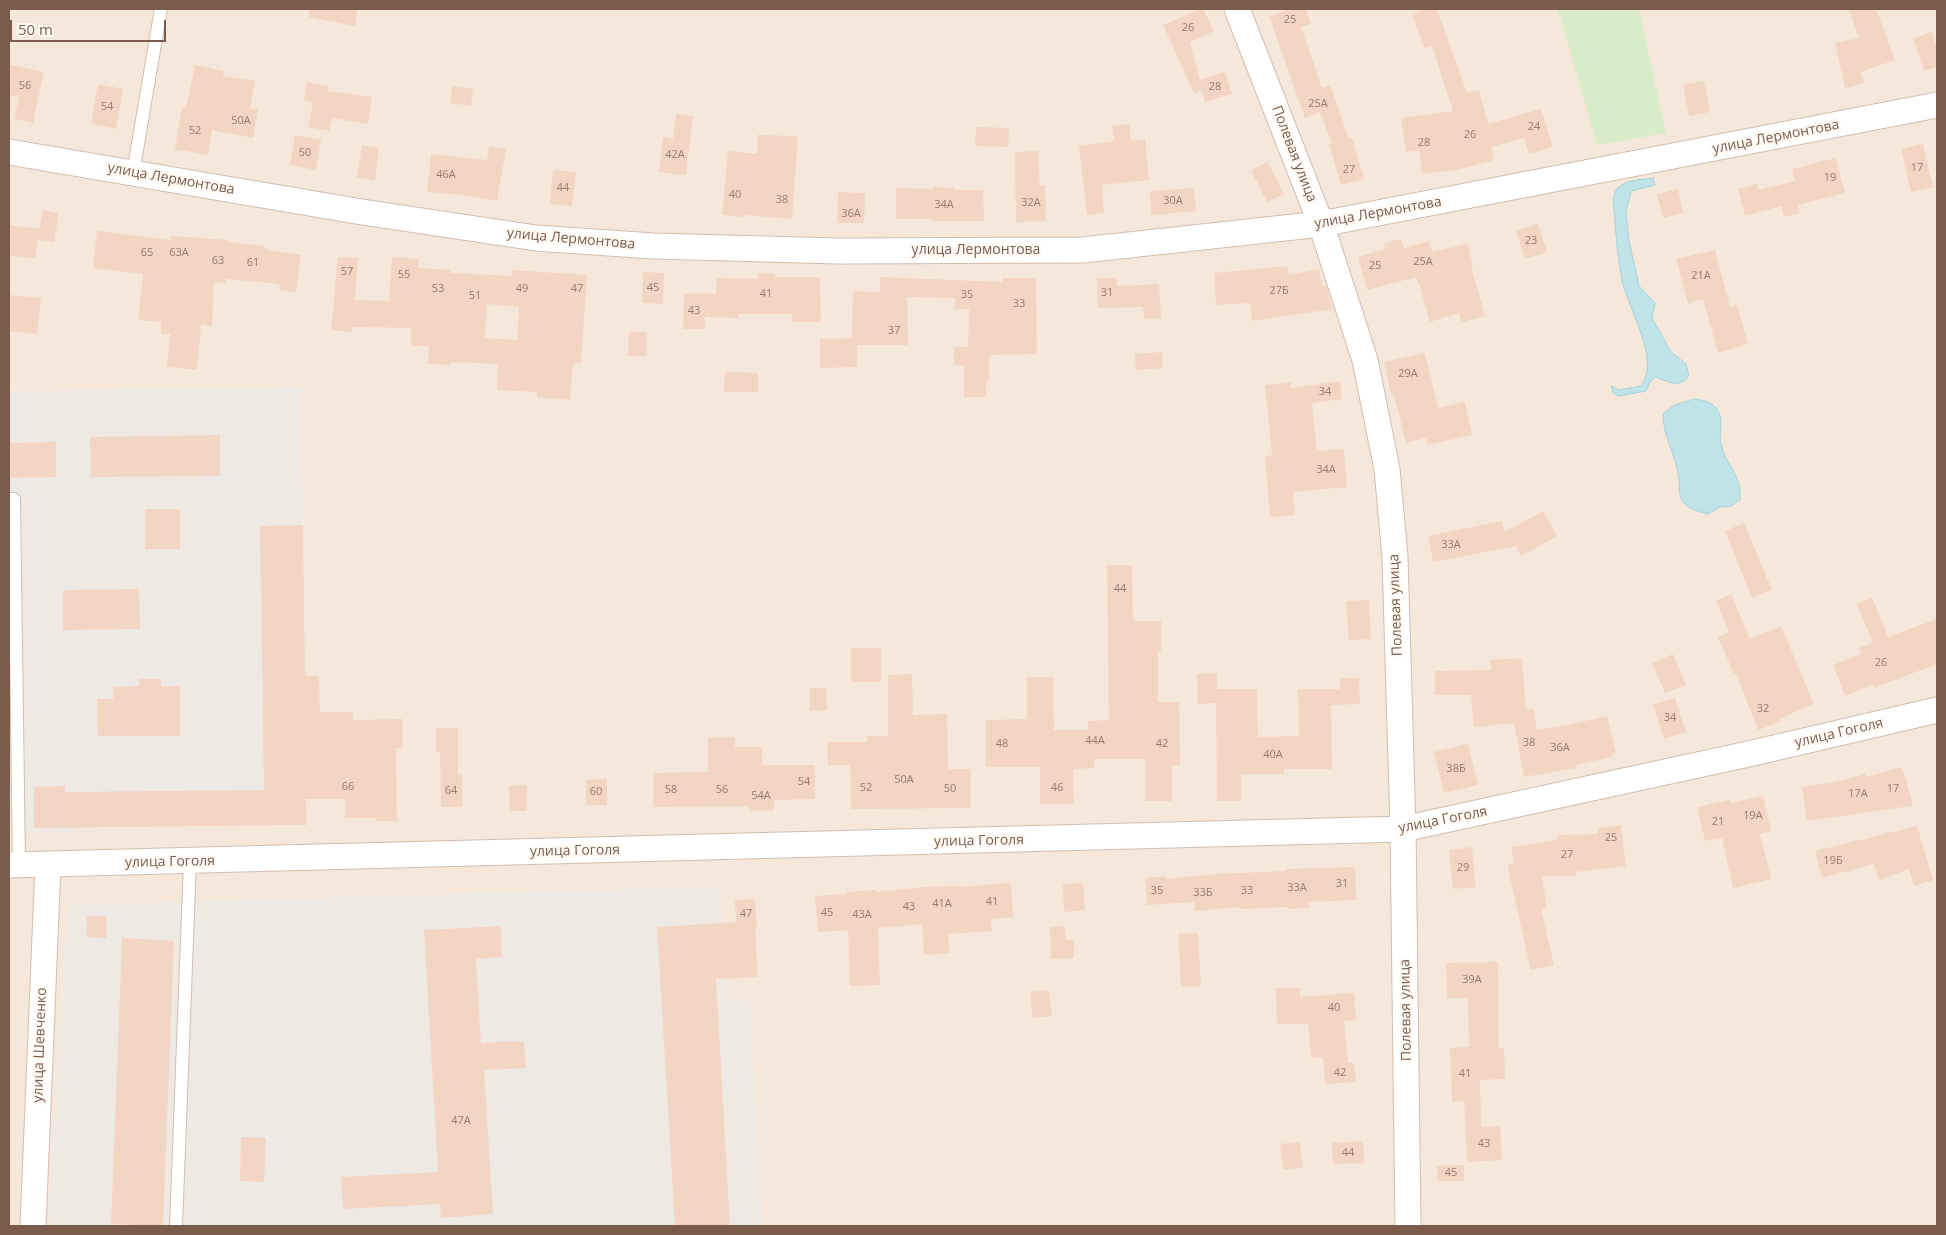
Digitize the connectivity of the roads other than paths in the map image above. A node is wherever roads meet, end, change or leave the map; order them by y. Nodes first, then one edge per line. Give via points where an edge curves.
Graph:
1 (161, 9) edge
2 (1237, 9) edge
3 (1937, 105) edge
4 (9, 152) edge
5 (133, 173) junction
6 (1321, 224) junction
7 (9, 499) edge
8 (13, 670) edge
9 (1937, 710) edge
10 (1403, 830) junction
11 (190, 861) junction
12 (14, 865) edge
13 (48, 865) junction
14 (33, 1226) edge
15 (176, 1226) edge
16 (1408, 1226) edge

1 - 5 lane
2 - 6 street, Полевая улица
3 - 6 street, улица Лермонтова
4 - 5 street, улица Лермонтова
5 - 6 street, улица Лермонтова via 526,237 653,246 839,251 1083,250
6 - 10 street, Полевая улица via 1365,360 1387,469 1395,557
7 - 8 lane via 14,499
8 - 12 lane
9 - 10 street, улица Гоголя
10 - 11 street, улица Гоголя
10 - 16 street, Полевая улица
11 - 13 street, улица Гоголя
11 - 15 lane
12 - 13 street, улица Гоголя
13 - 14 street, улица Шевченко

